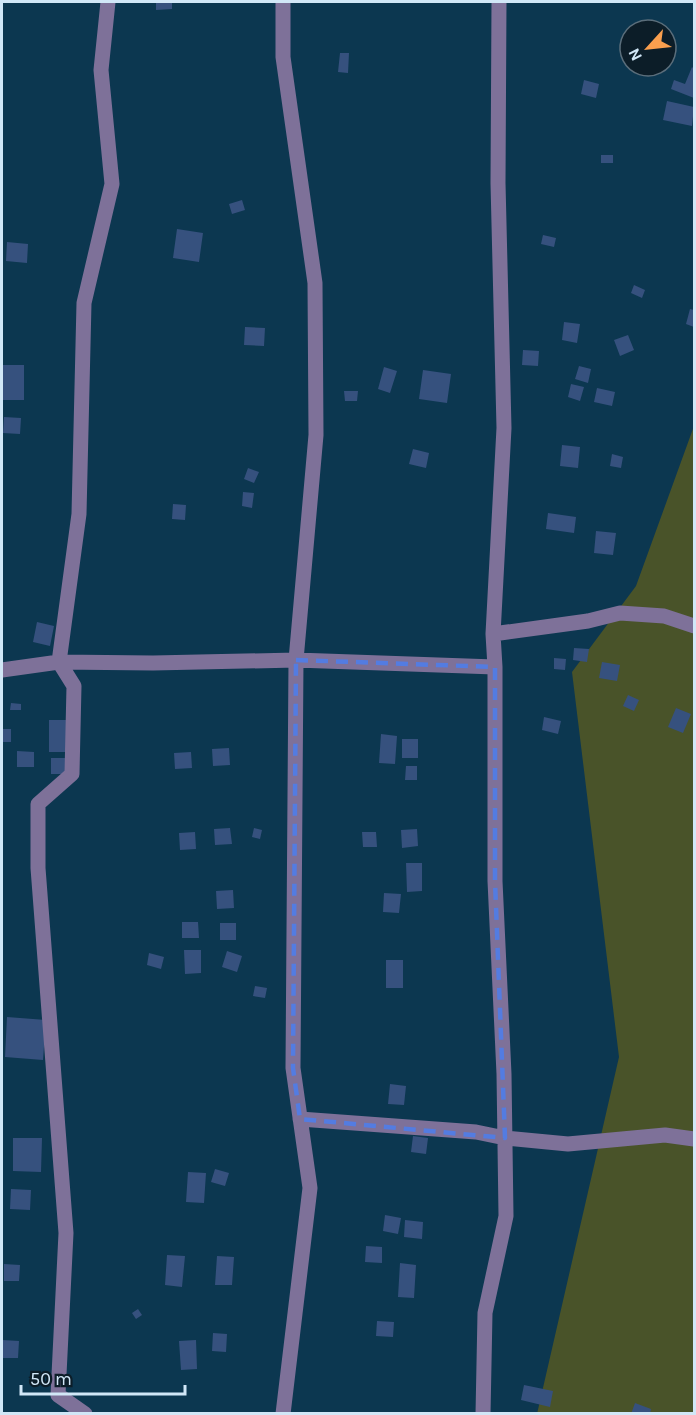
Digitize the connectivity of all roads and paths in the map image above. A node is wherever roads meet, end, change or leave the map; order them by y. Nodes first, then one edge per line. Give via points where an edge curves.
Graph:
1 (108, 2) edge
2 (283, 2) edge
3 (499, 2) edge
4 (694, 626) edge
5 (493, 634) junction
6 (296, 660) junction
7 (59, 662) junction
8 (495, 667) junction
9 (2, 670) edge
10 (300, 1119) junction
11 (505, 1138) junction
12 (694, 1139) edge
13 (85, 1413) edge
14 (283, 1413) edge
15 (483, 1413) edge

1 - 7 street via 101,70 112,184 84,303 79,514
2 - 6 street via 283,57 315,283 316,435
3 - 5 street via 498,183 504,428
4 - 5 street via 664,616 620,613
5 - 8 street
6 - 7 street
6 - 8 street
6 - 10 street via 293,1068
7 - 9 street
7 - 13 street via 74,686 72,774 38,804 38,868 66,1233 58,1395
8 - 11 street via 495,881
10 - 11 street via 476,1132
10 - 14 street via 310,1188
11 - 12 street via 568,1144 665,1135
11 - 15 street via 506,1216 485,1313

